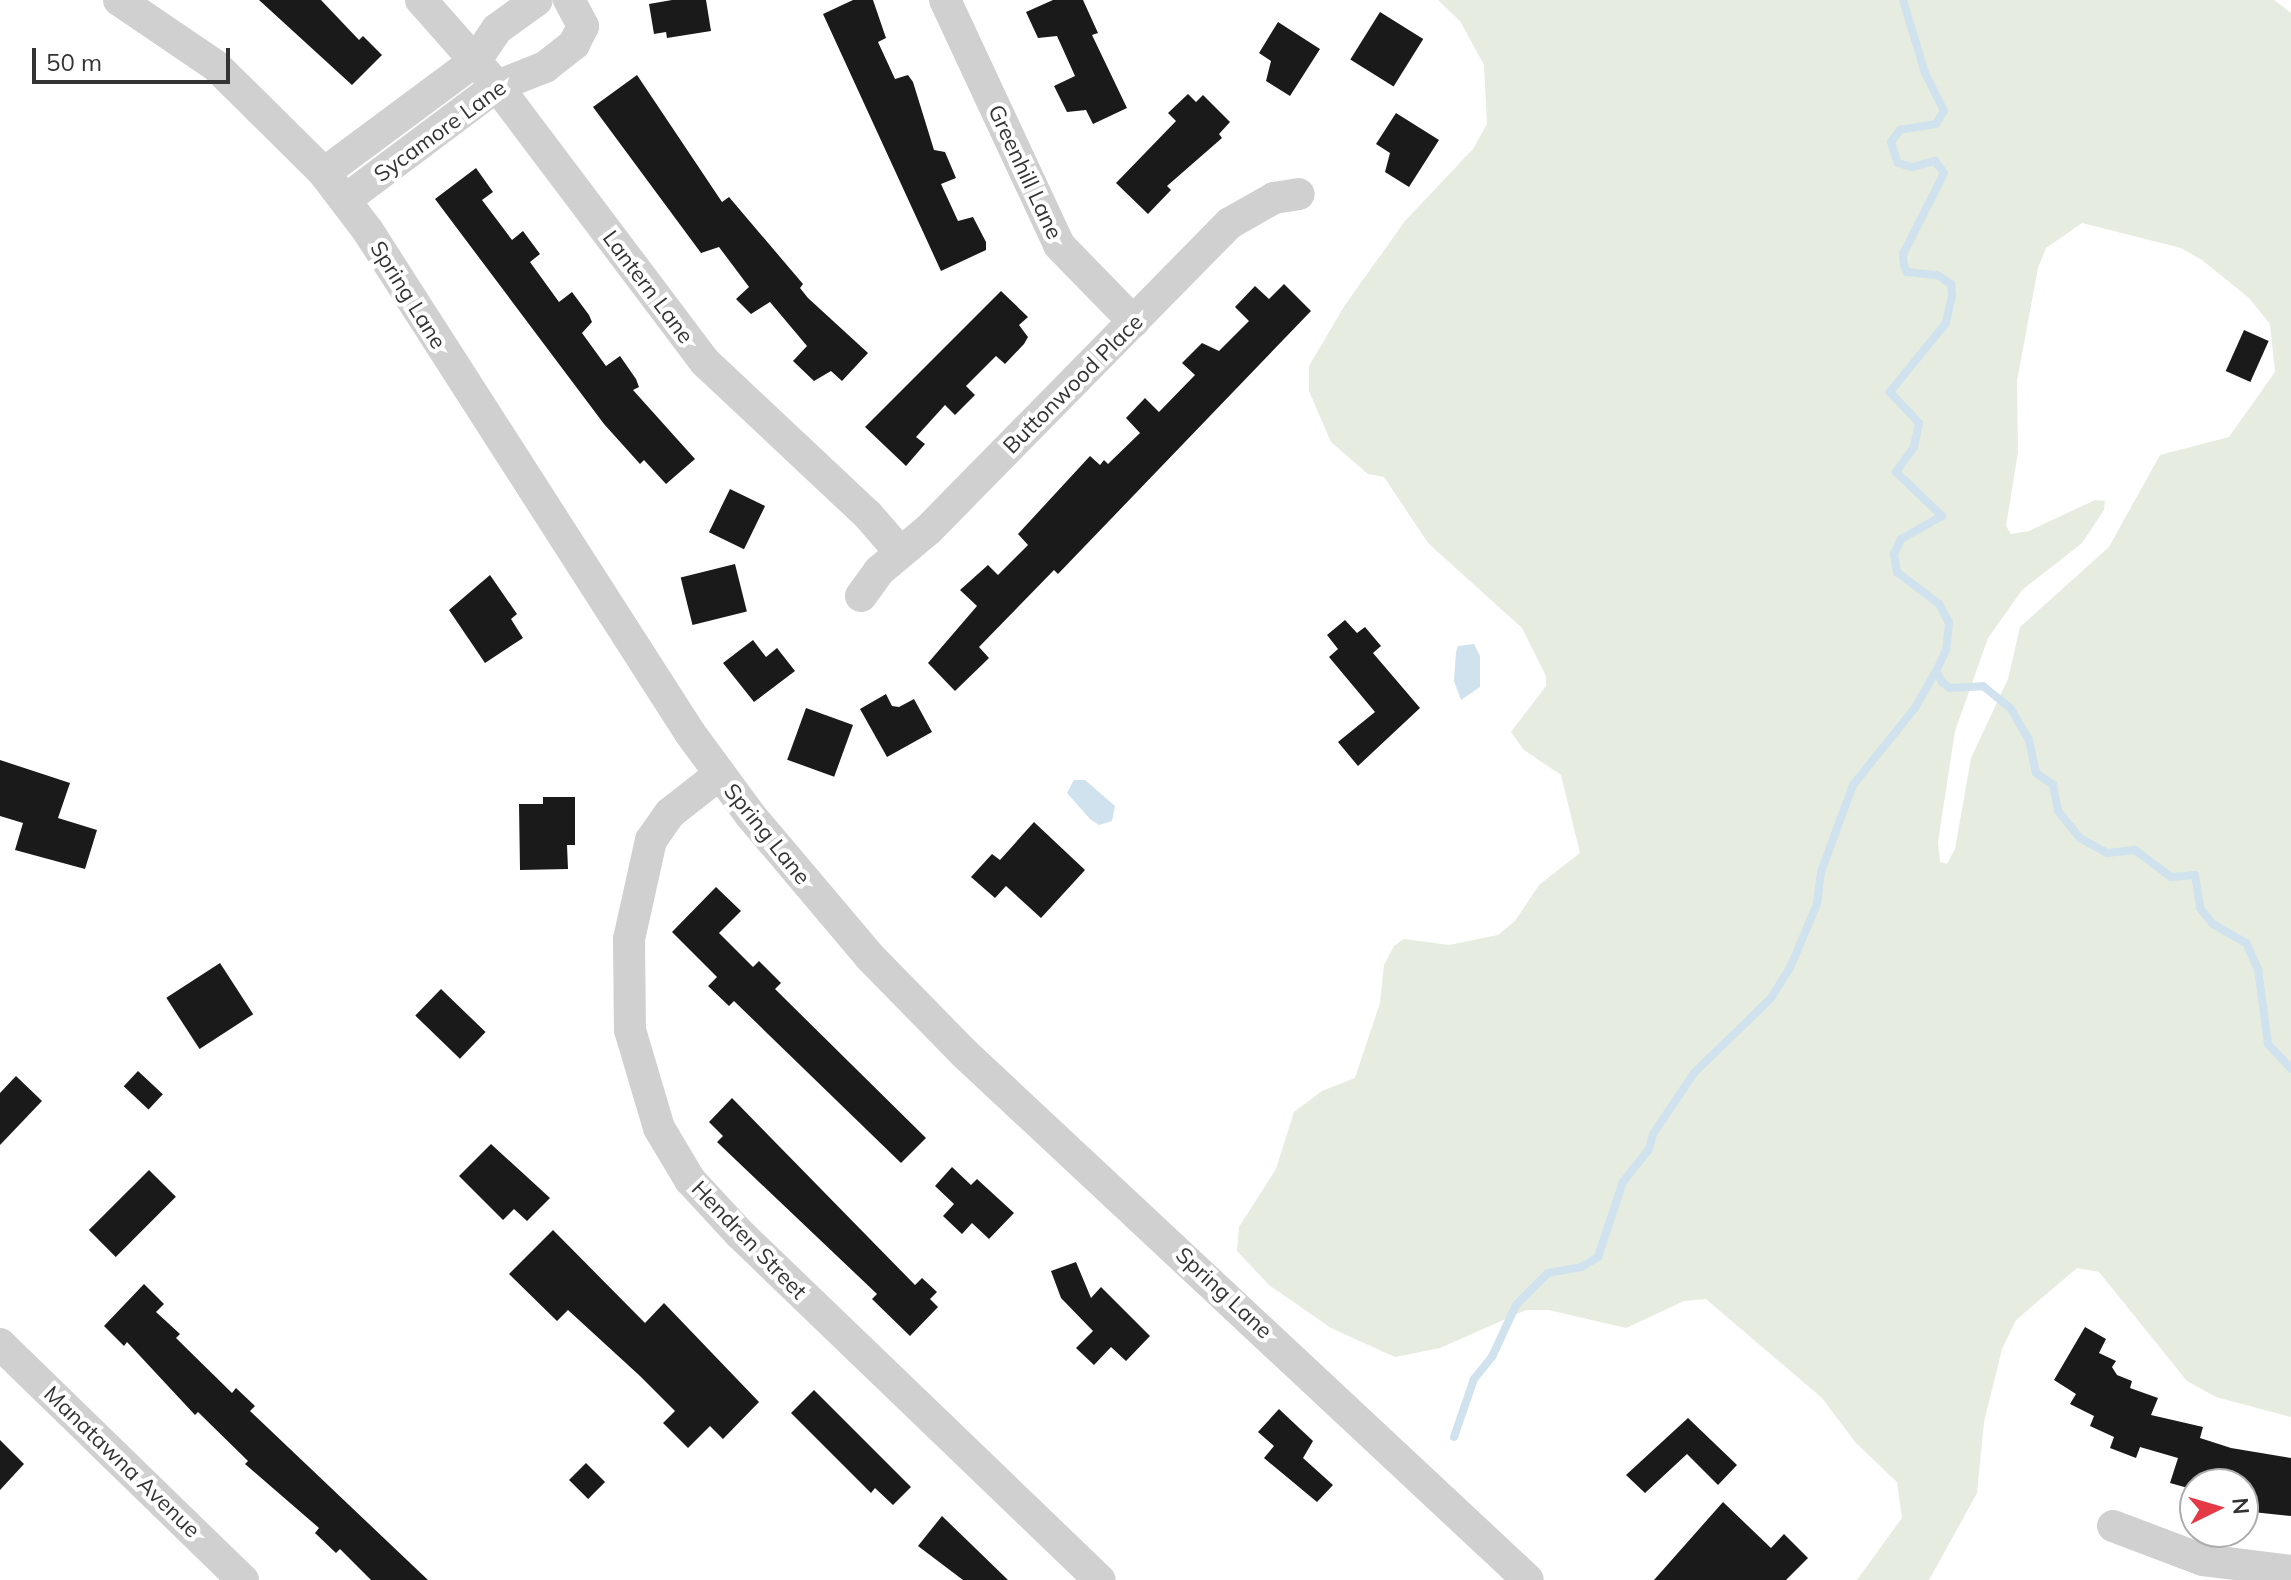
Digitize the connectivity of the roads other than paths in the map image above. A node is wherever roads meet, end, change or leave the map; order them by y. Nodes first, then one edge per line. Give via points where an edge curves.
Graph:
1 (119, 0) edge
2 (421, 0) edge
3 (537, 0) edge
4 (569, 0) edge
5 (945, 0) edge
6 (476, 60) junction
7 (497, 86) junction
8 (324, 173) junction
9 (1299, 194) dead end
10 (345, 200) junction
11 (1134, 322) junction
12 (900, 552) junction
13 (861, 596) dead end
14 (720, 774) junction
15 (0, 1344) edge
16 (2113, 1526) dead end
17 (2291, 1571) edge
18 (243, 1580) edge
19 (1100, 1580) edge
20 (1528, 1580) edge

1 - 8 street, Spring Lane via 216,66
2 - 6 street, Lantern Lane
3 - 6 street, Sycamore Lane via 497,29
4 - 7 street, Sycamore Lane via 583,26 574,44 545,67
5 - 11 street, Greenhill Lane via 1059,245
6 - 7 street, Lantern Lane
6 - 8 street, Sycamore Lane
7 - 10 street, Sycamore Lane
7 - 12 street, Lantern Lane via 705,362 868,515
8 - 10 street, Spring Lane
9 - 11 street, Buttonwood Place via 1274,198 1230,223
10 - 14 street, Spring Lane
11 - 12 street, Buttonwood Place
12 - 13 street, Buttonwood Place
14 - 19 street, Hendren Street via 670,813 651,840 629,939 630,1030 659,1128 690,1180 730,1224
14 - 20 street, Spring Lane via 911,1002
15 - 18 street, Manatawna Avenue
16 - 17 street via 2203,1560

